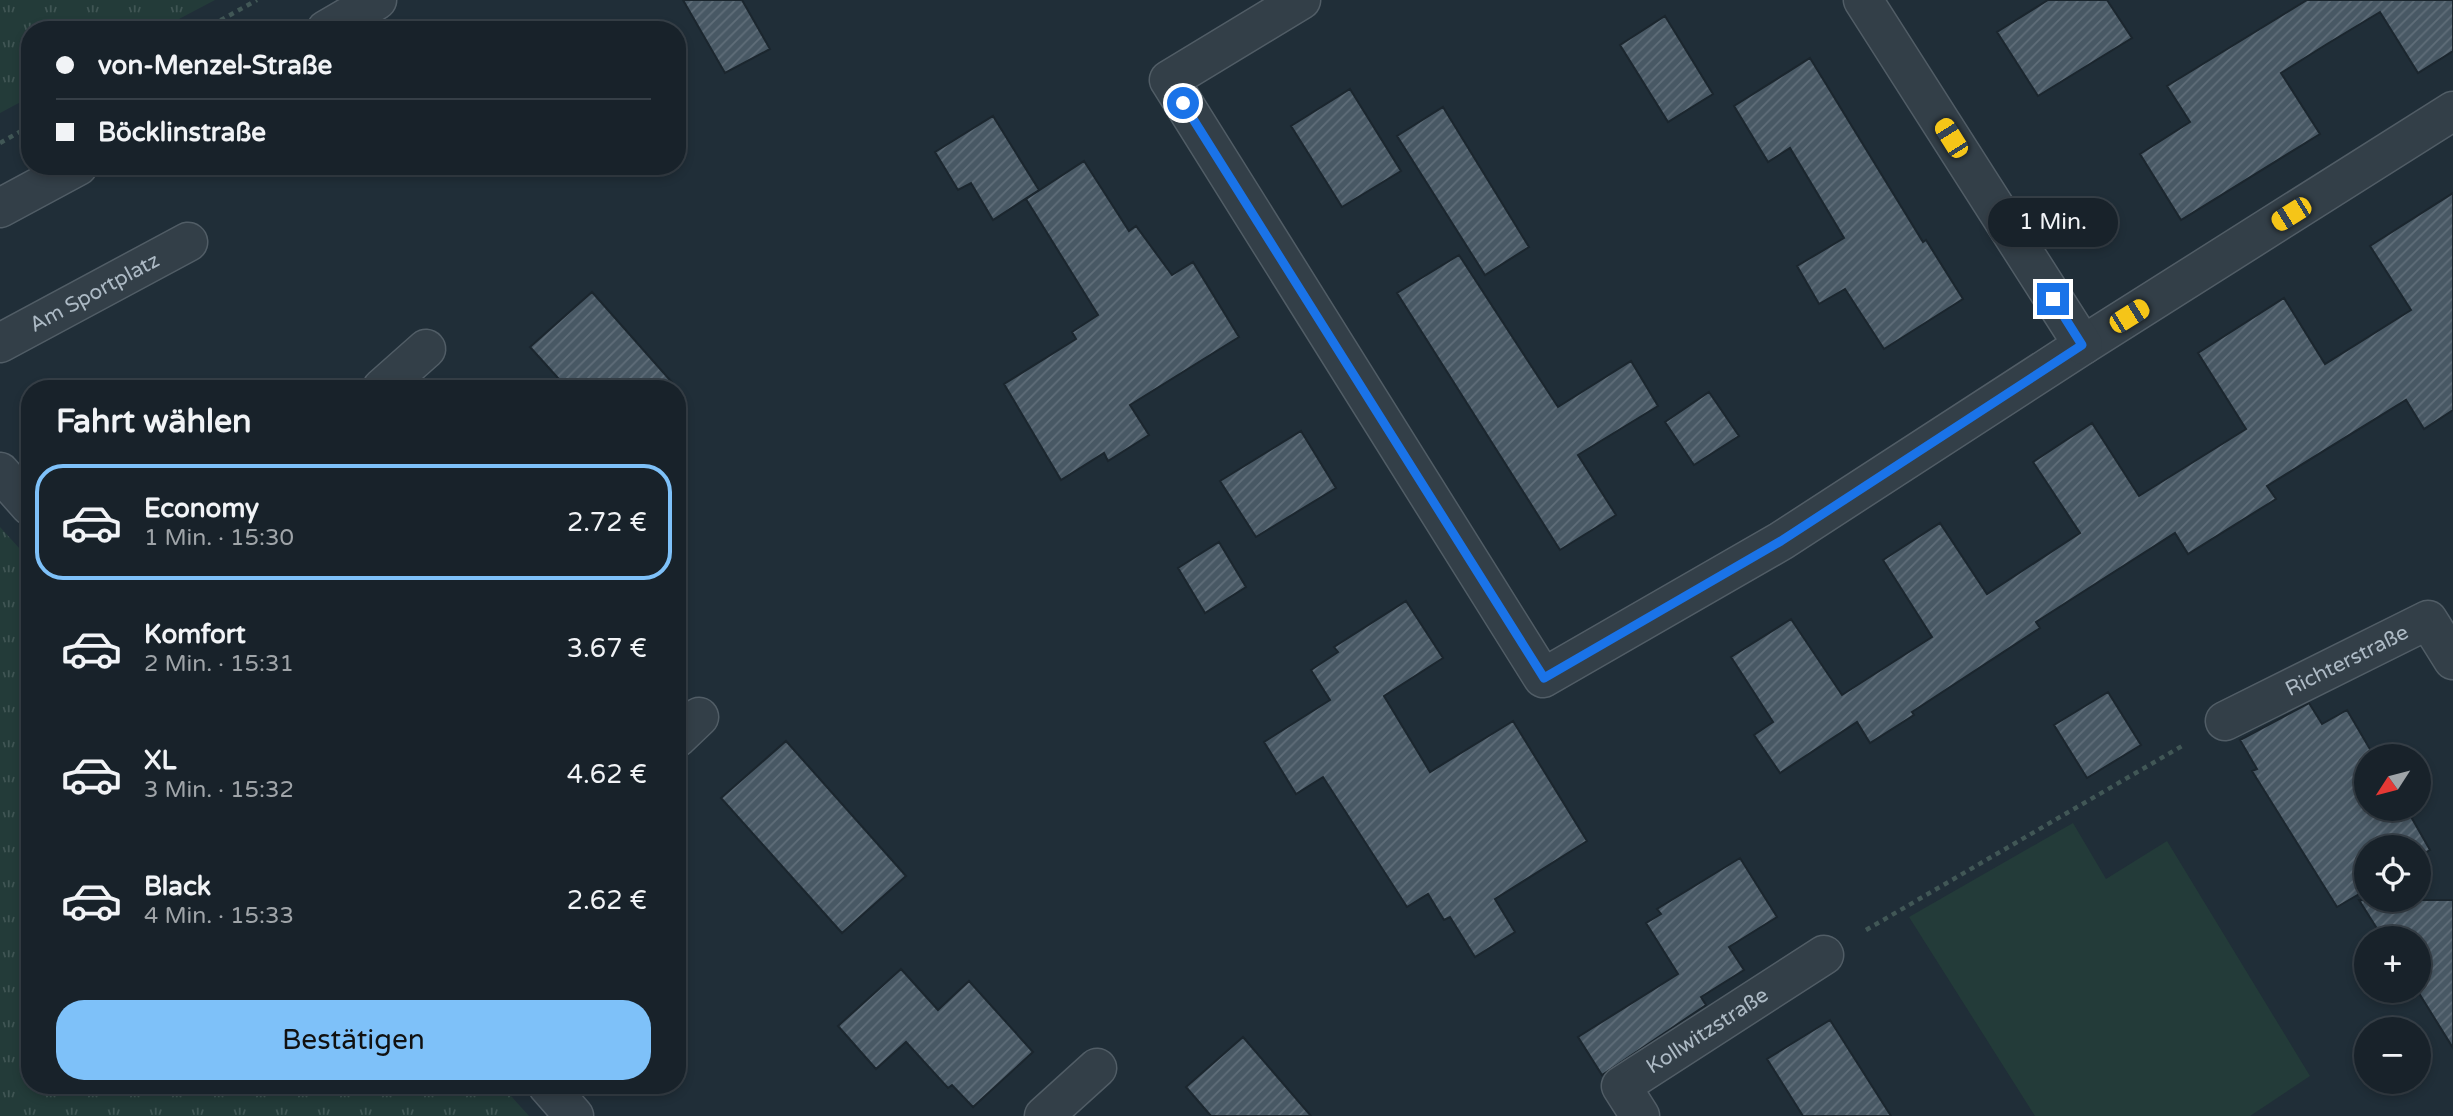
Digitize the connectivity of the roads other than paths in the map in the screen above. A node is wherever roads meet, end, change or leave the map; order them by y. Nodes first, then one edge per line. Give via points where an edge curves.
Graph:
1 (377, 0) edge
2 (1301, 0) edge
3 (1863, 0) edge
4 (341, 21) edge
5 (2453, 111) edge
6 (61, 175) edge
7 (0, 208) edge
8 (188, 242) dead end
9 (0, 343) edge
10 (2082, 345) junction
11 (426, 349) dead end
12 (392, 380) edge
13 (0, 472) edge
14 (21, 496) edge
15 (2453, 660) edge
16 (2225, 720) road end
17 (1824, 954) road end
18 (1097, 1068) dead end
19 (555, 1094) edge
20 (575, 1116) edge
21 (1044, 1116) edge
22 (1640, 1116) edge

1 - 4 street
2 - 10 street via 1169,80 1544,678 1781,541
3 - 10 street
5 - 10 street
6 - 7 street
8 - 9 street, Am Sportplatz
11 - 12 street
13 - 14 street
15 - 16 street, Richterstraße via 2428,620
17 - 22 street, Kollwitzstraße via 1621,1086
18 - 21 street
19 - 20 street

